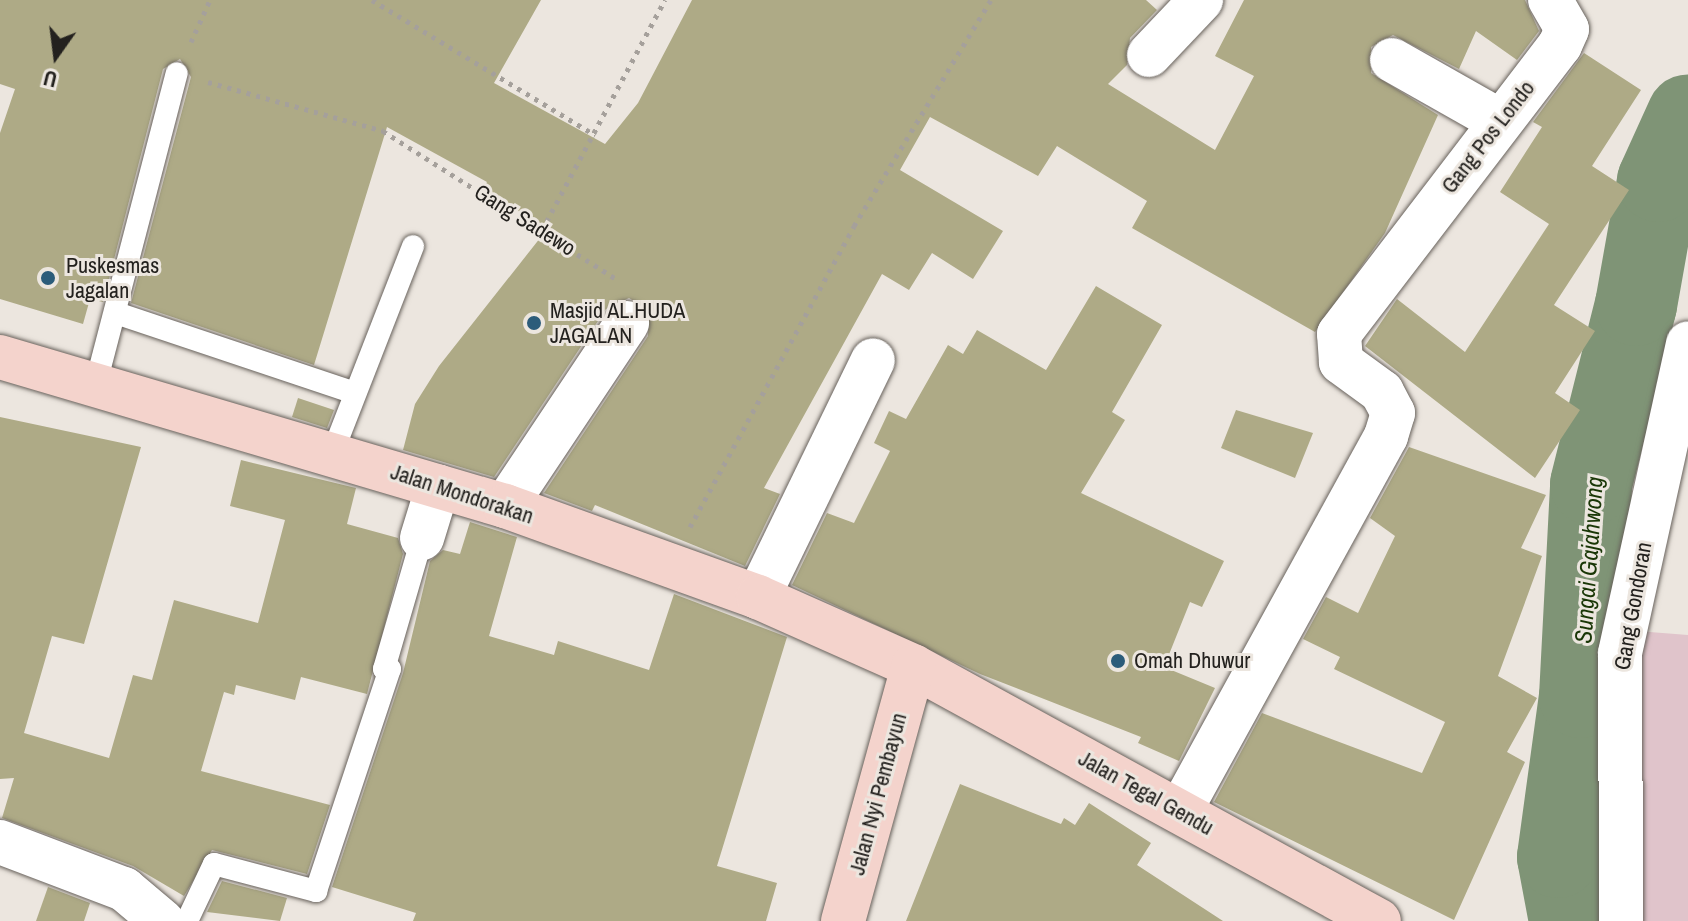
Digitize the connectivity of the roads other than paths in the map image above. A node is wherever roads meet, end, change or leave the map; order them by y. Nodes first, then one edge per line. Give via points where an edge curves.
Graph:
1 (1201, 0) edge
2 (1550, 0) edge
3 (1149, 55) dead end
4 (1392, 60) dead end
5 (177, 73) road end
6 (1500, 121) junction
7 (413, 246) dead end
8 (116, 313) junction
9 (627, 323) road end
10 (1688, 343) edge
11 (0, 357) edge
12 (873, 360) dead end
13 (96, 383) junction
14 (355, 393) junction
15 (332, 454) junction
16 (438, 486) junction
17 (505, 506) junction
18 (422, 538) joint
19 (758, 597) junction
20 (913, 666) junction
21 (1188, 798) junction
22 (0, 842) edge
23 (162, 921) edge
24 (187, 921) edge
25 (843, 921) edge
26 (1379, 921) edge
27 (1621, 921) edge

1 - 3 street
2 - 6 street, Gang Pos Londo via 1567,29
4 - 6 street
5 - 8 lane
6 - 21 street, Gang Pos Londo via 1383,271 1335,349 1341,362 1382,392 1393,413 1386,436
7 - 14 lane
8 - 13 lane
8 - 14 lane
9 - 17 street
10 - 27 street, Gang Gondoran via 1620,653
11 - 13 street, Jalan Mondorakan
12 - 19 street
13 - 15 street, Jalan Mondorakan
14 - 15 lane
15 - 16 street, Jalan Mondorakan
16 - 17 street, Jalan Mondorakan
16 - 18 street
17 - 19 street, Jalan Mondorakan
18 - 24 lane via 384,669 390,669 316,891 214,864
19 - 20 street, Jalan Mondorakan
20 - 21 street, Jalan Tegal Gendu
20 - 25 street, Jalan Nyi Pembayun
21 - 26 street, Jalan Tegal Gendu
22 - 23 street via 124,889

